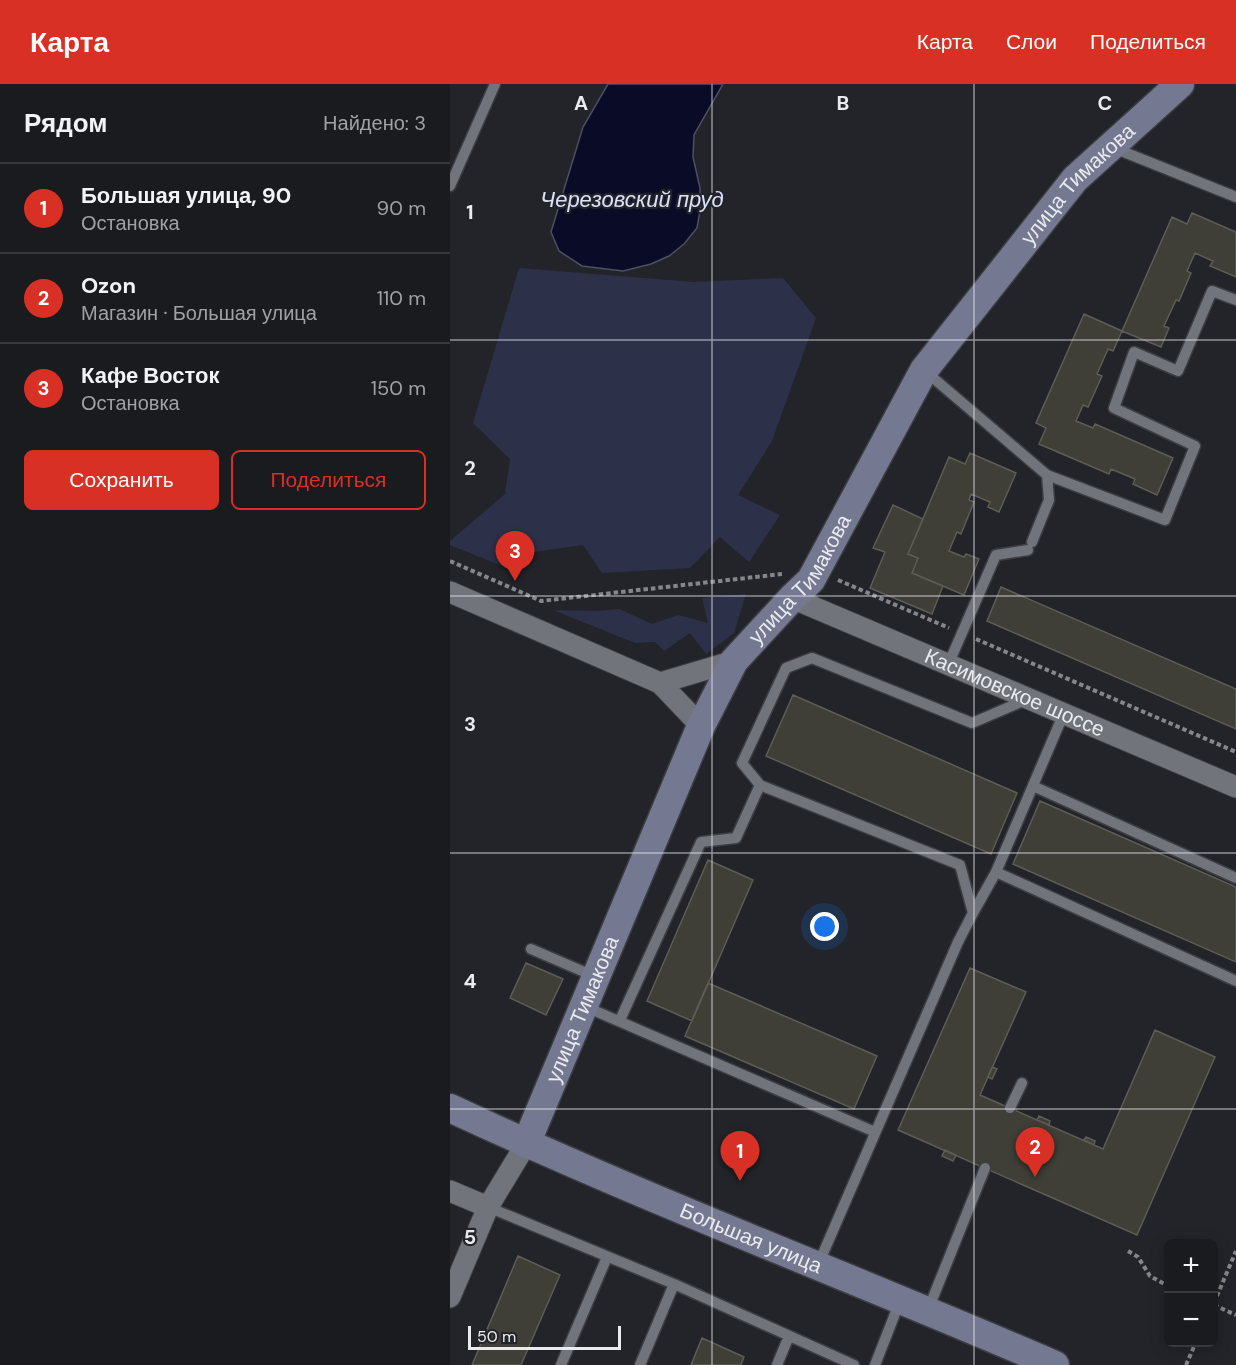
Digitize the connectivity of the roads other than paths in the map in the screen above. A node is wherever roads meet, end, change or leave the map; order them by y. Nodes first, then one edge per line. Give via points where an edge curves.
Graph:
1 (495, 84) edge
2 (1180, 84) edge
3 (1111, 147) junction
4 (450, 186) edge
5 (1236, 196) edge
6 (1236, 300) edge
7 (924, 370) junction
8 (1047, 475) junction
9 (450, 592) edge
10 (792, 598) junction
11 (734, 661) junction
12 (948, 665) junction
13 (660, 683) junction
14 (1028, 698) junction
15 (1064, 713) junction
16 (701, 726) junction
17 (760, 785) junction
18 (1033, 786) junction
19 (1236, 787) edge
20 (996, 872) junction
21 (1236, 878) edge
22 (972, 913) junction
23 (531, 949) dead end
24 (596, 977) junction
25 (1236, 981) edge
26 (583, 1006) junction
27 (620, 1020) junction
28 (1022, 1083) dead end
29 (450, 1108) edge
30 (1010, 1108) dead end
31 (875, 1132) junction
32 (526, 1144) junction
33 (986, 1168) dead end
34 (450, 1191) edge
35 (488, 1207) junction
36 (607, 1257) junction
37 (818, 1265) junction
38 (674, 1284) junction
39 (450, 1297) edge
40 (900, 1299) junction
41 (928, 1310) junction
42 (789, 1336) junction
43 (561, 1365) edge
44 (640, 1365) edge
45 (777, 1365) edge
46 (854, 1365) edge
47 (875, 1365) edge
48 (1055, 1365) edge

1 - 4 lane
2 - 3 street, улица Тимакова
3 - 5 lane
3 - 7 street, улица Тимакова via 1075,179
6 - 8 lane via 1212,291 1178,371 1134,352 1114,408 1195,446 1165,520
7 - 8 lane
7 - 10 street, улица Тимакова via 817,570
8 - 12 lane via 1049,500 1030,546 996,555
9 - 13 street
10 - 11 street, улица Тимакова
10 - 12 street, Касимовское шоссе
11 - 13 street
11 - 16 street, улица Тимакова
12 - 14 street, Касимовское шоссе
13 - 16 street
14 - 15 street, Касимовское шоссе
14 - 17 lane via 972,723 812,658 786,668 742,763
15 - 18 lane
15 - 19 street, Касимовское шоссе
16 - 24 street, улица Тимакова
17 - 22 lane via 960,865
17 - 27 lane via 736,838 701,842
18 - 20 lane
18 - 21 lane
20 - 22 lane
20 - 25 lane
22 - 31 lane
23 - 24 lane
24 - 26 street, улица Тимакова
26 - 27 lane
26 - 32 street, улица Тимакова
27 - 31 lane
28 - 30 lane
29 - 32 street, Большая улица
31 - 37 lane
32 - 35 street
32 - 37 street, Большая улица
33 - 41 lane
34 - 35 street
35 - 36 lane
35 - 39 street
36 - 38 lane
36 - 43 lane
37 - 40 street, Большая улица
38 - 42 lane
38 - 44 lane
40 - 41 street, Большая улица
40 - 47 lane
41 - 48 street, Большая улица
42 - 45 lane
42 - 46 lane

